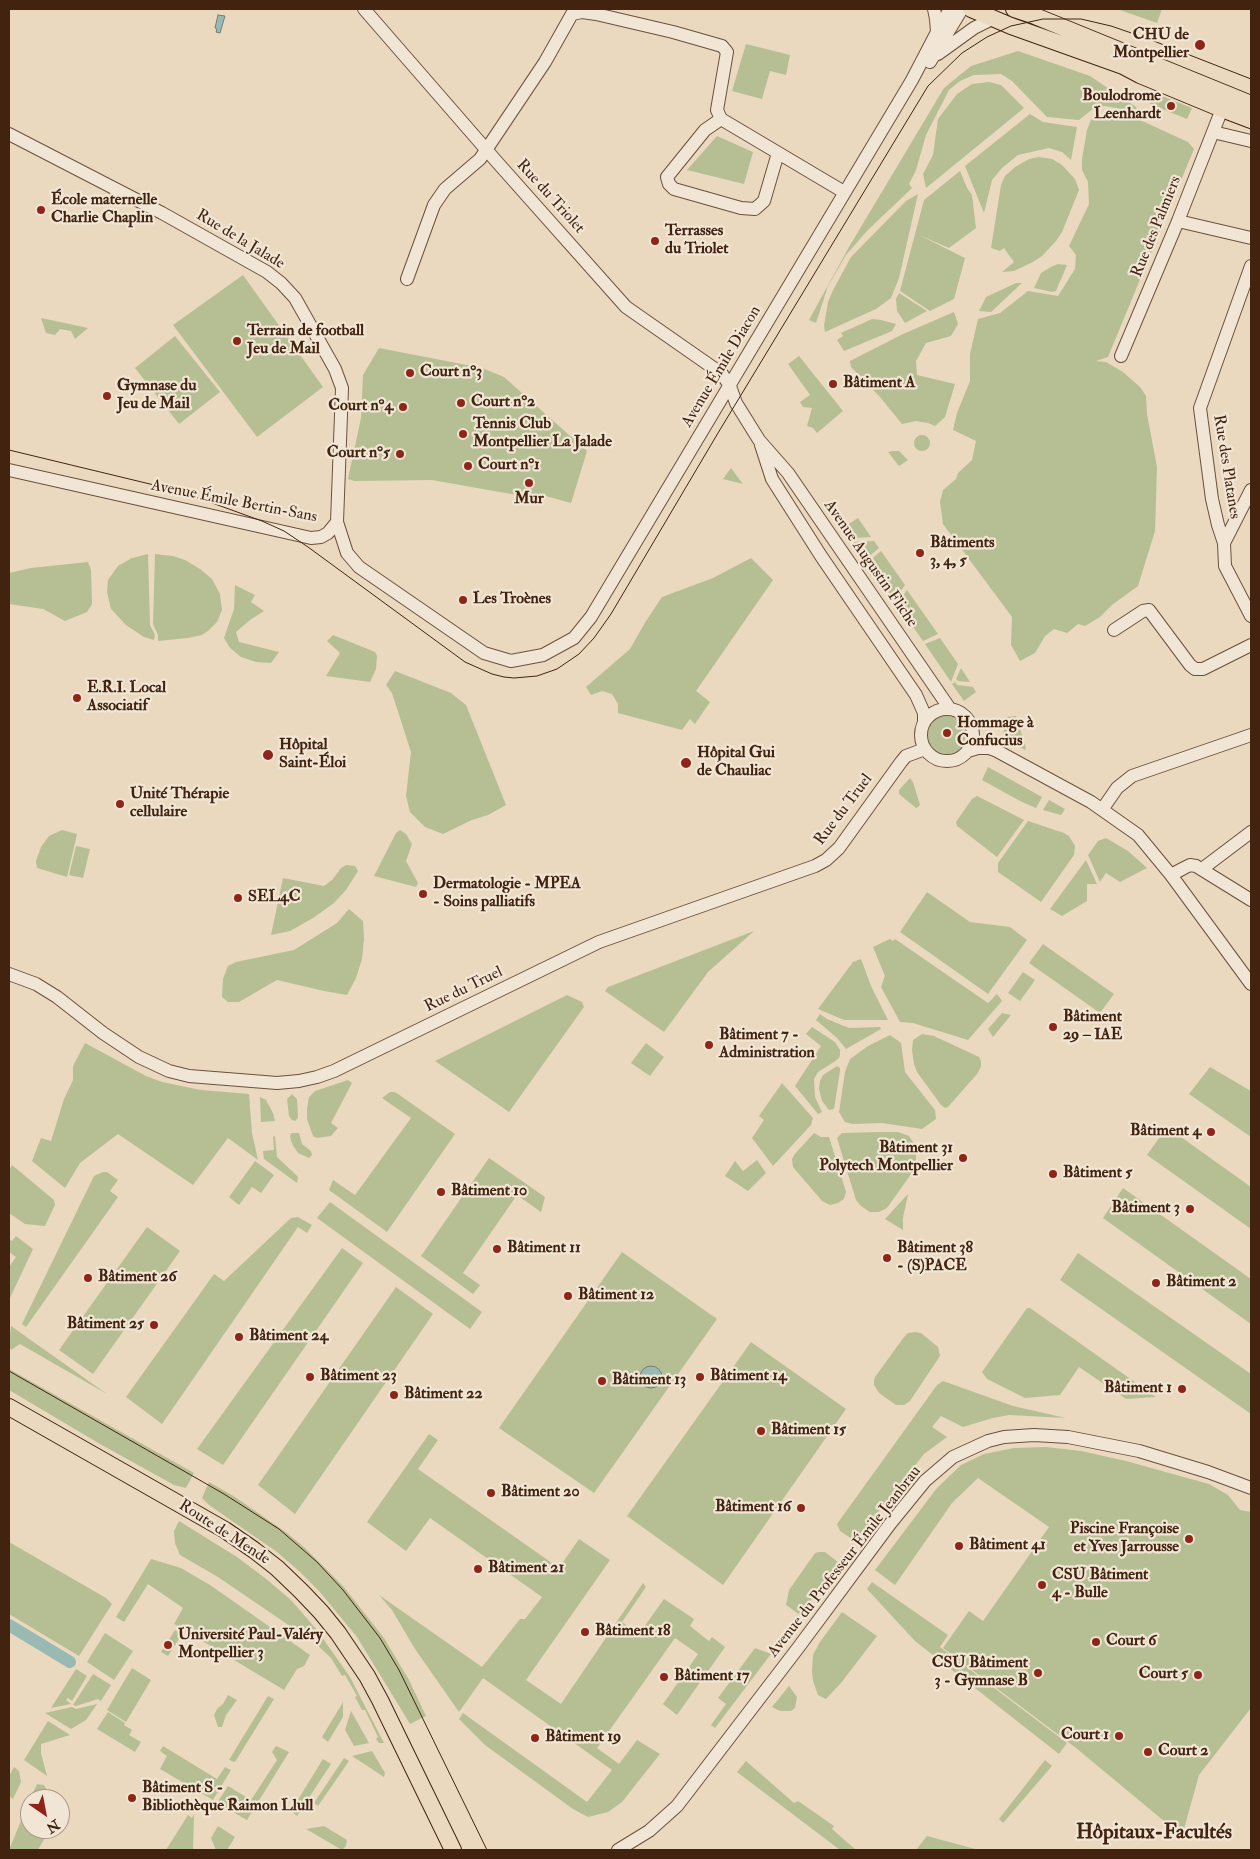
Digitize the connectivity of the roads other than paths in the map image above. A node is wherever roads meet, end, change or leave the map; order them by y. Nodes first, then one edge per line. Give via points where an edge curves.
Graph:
1 (364, 9) edge
2 (934, 9) edge
3 (950, 9) edge
4 (962, 9) edge
5 (971, 9) edge
6 (1014, 9) edge
7 (992, 19) junction
8 (937, 32) junction
9 (931, 60) junction
10 (912, 80) junction
11 (1251, 94) edge
12 (1225, 97) junction
13 (1251, 104) edge
14 (721, 120) junction
15 (1251, 120) edge
16 (1212, 132) junction
17 (9, 134) edge
18 (1251, 142) edge
19 (486, 150) junction
20 (778, 152) junction
21 (844, 192) junction
22 (1178, 221) junction
23 (1251, 238) edge
24 (1251, 266) edge
25 (407, 278) dead end
26 (1121, 356) dead end
27 (730, 386) junction
28 (759, 440) junction
29 (9, 470) edge
30 (1251, 490) edge
31 (337, 522) junction
32 (1224, 543) junction
33 (1251, 616) edge
34 (1114, 630) dead end
35 (1251, 645) edge
36 (543, 655) joint
37 (950, 710) junction
38 (923, 727) junction
39 (973, 730) junction
40 (1251, 735) edge
41 (925, 749) junction
42 (968, 751) junction
43 (997, 751) junction
44 (901, 762) junction
45 (1101, 809) junction
46 (1251, 832) edge
47 (1202, 869) junction
48 (1171, 875) junction
49 (1251, 900) edge
50 (9, 974) edge
51 (1251, 984) edge
52 (9, 1406) edge
53 (1251, 1488) edge
54 (453, 1850) edge
55 (618, 1850) edge

1 - 19 street, Rue du Triolet
2 - 8 street
3 - 8 street, Avenue Émile Diacon
4 - 9 street, Avenue Émile Diacon
5 - 7 main road
6 - 12 main road via 1177,74
7 - 9 street, Avenue Émile Diacon via 969,31
7 - 12 main road via 1123,66
8 - 10 street, Avenue Émile Diacon
9 - 10 street, Avenue Émile Diacon
10 - 21 street, Avenue Émile Diacon
11 - 12 main road
12 - 13 main road
12 - 15 main road
12 - 16 street, Rue des Palmiers
14 - 19 street via 716,110 727,52 722,46 582,12 572,14 545,62
14 - 20 street
14 - 20 street via 704,130 667,176 674,189 741,208 754,208 764,201
16 - 18 street
16 - 22 street, Rue des Palmiers
17 - 31 street, Rue de la Jalade via 162,213 267,272 295,298 335,369 342,388
19 - 25 street via 445,189 434,205
19 - 27 street, Rue du Triolet via 626,306 722,374
20 - 21 street
21 - 27 street, Avenue Émile Diacon
22 - 23 street
22 - 26 street, Rue des Palmiers
24 - 32 street, Rue des Platanes via 1200,408 1212,499
27 - 28 street, Avenue Augustin Fliche via 736,403
27 - 36 street, Avenue Émile Diacon via 591,616 574,638
28 - 37 street, Avenue Augustin Fliche via 788,473
28 - 38 street, Avenue Augustin Fliche via 772,479 916,695 924,713
29 - 31 street, Avenue Émile Bertin-Sans via 311,538 328,533
30 - 32 street
31 - 36 street, Avenue Émile Bertin-Sans via 347,552 359,567 484,653 511,661
32 - 33 street, Rue des Platanes via 1225,566
34 - 35 street via 1149,610 1195,669 1203,669
37 - 38 street via 935,712
37 - 39 street via 968,719
38 - 41 street via 921,738
38 - 44 street, Rue du Truel via 903,754
39 - 42 street
39 - 43 street
40 - 45 street via 1132,776 1117,788
41 - 42 street via 931,756 945,761
41 - 44 street, Rue du Truel via 906,756
42 - 43 street via 978,748
43 - 45 street
44 - 50 street, Rue du Truel via 839,848 815,866 599,942 334,1071 299,1081 230,1080 169,1071 139,1057 43,988
45 - 48 street via 1138,835
46 - 47 street
47 - 48 street via 1190,865
47 - 49 street
48 - 51 street
52 - 54 main road, Route de Mende via 225,1530 269,1562 301,1591 322,1612 366,1676
53 - 55 street, Avenue du Professeur Émile Jeanbrau via 1139,1451 1068,1437 1004,1437 960,1453 924,1481 677,1806 663,1820

